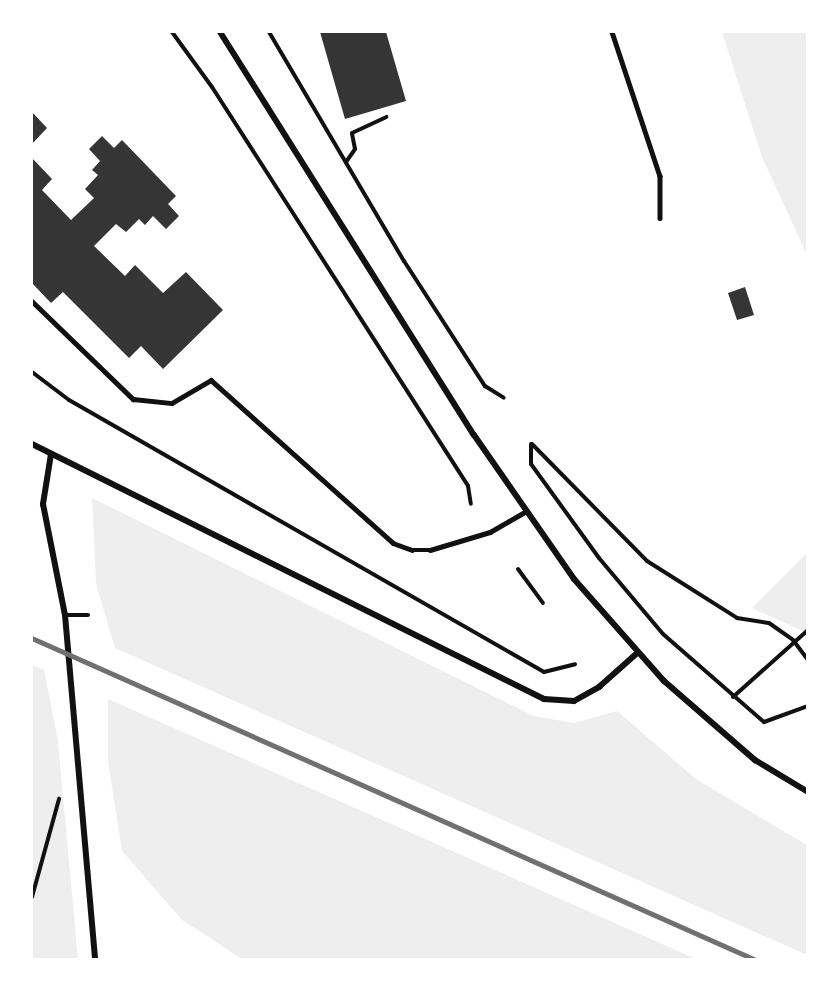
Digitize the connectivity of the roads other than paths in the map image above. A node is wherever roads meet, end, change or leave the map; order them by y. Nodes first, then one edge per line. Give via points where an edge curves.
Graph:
1 (220, 32) edge
2 (612, 32) edge
3 (660, 218) dead end
4 (32, 301) edge
5 (32, 444) edge
6 (51, 454) junction
7 (524, 512) junction
8 (65, 615) junction
9 (88, 615) dead end
10 (636, 654) junction
11 (807, 792) edge
12 (95, 960) edge

1 - 7 street
2 - 3 lane via 660,176
4 - 7 lane via 133,399 172,403 211,380 393,543 412,550 430,550 490,532
5 - 6 street
6 - 8 street via 42,504
6 - 10 street via 98,474 544,699 574,701 599,687
7 - 10 street
8 - 9 lane
8 - 12 street
10 - 11 street via 755,760

